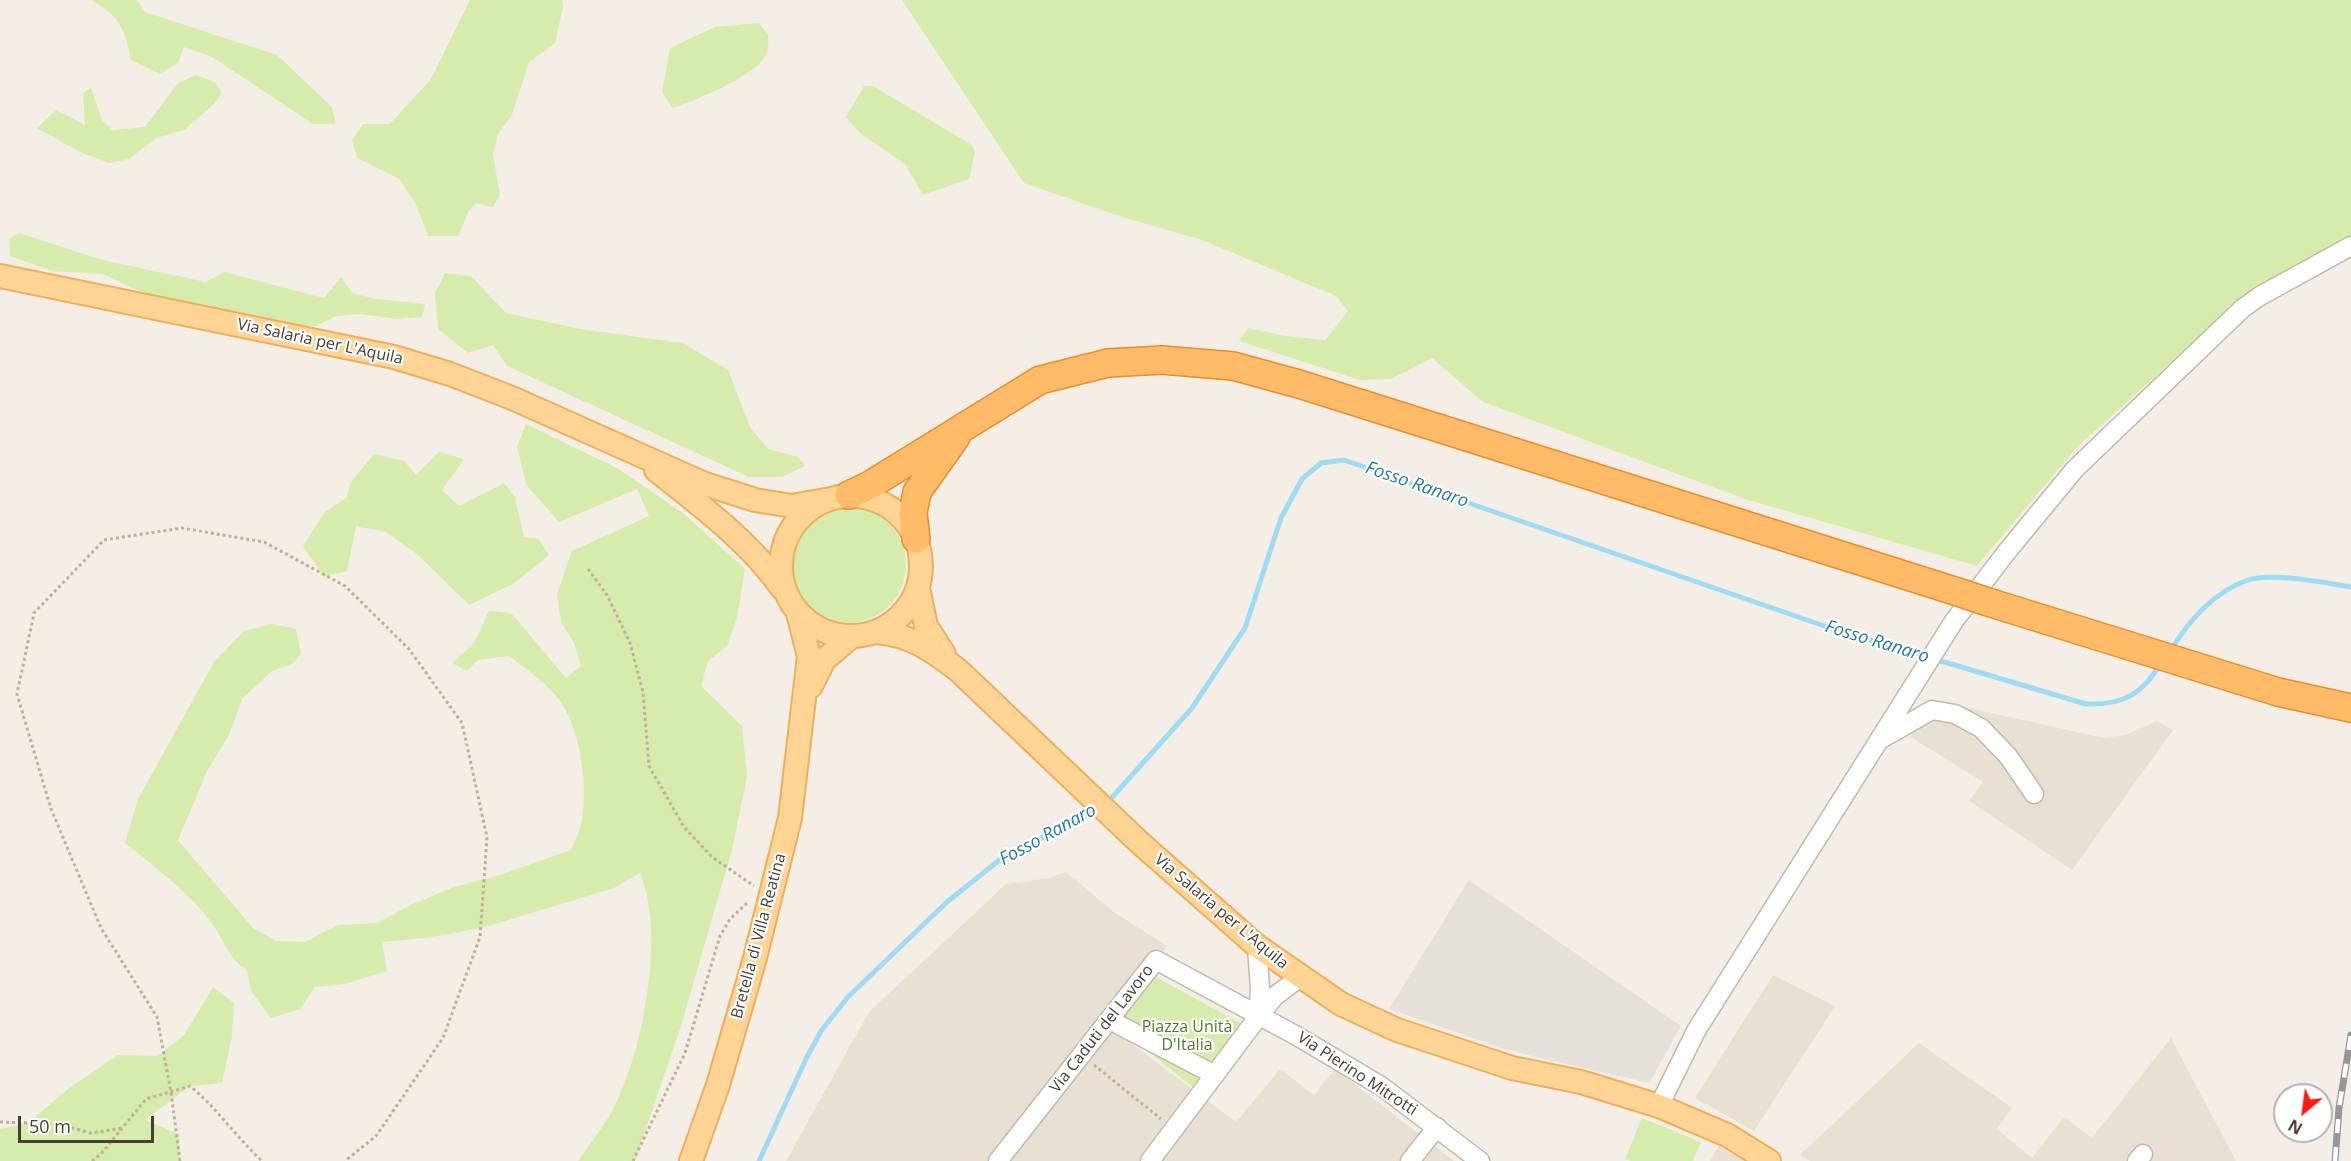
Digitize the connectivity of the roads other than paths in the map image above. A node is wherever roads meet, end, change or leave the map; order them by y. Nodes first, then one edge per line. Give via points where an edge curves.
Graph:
1 (2351, 246) edge
2 (0, 276) edge
3 (970, 423) junction
4 (629, 448) junction
5 (837, 497) junction
6 (916, 539) junction
7 (918, 588) junction
8 (785, 593) junction
9 (798, 613) junction
10 (877, 632) junction
11 (852, 636) junction
12 (958, 671) junction
13 (803, 704) junction
14 (2351, 708) edge
15 (1879, 740) junction
16 (2034, 794) dead end
17 (1257, 946) junction
18 (1299, 978) junction
19 (1111, 1017) junction
20 (1258, 1017) junction
21 (1215, 1075) junction
22 (1659, 1106) junction
23 (1437, 1127) junction
24 (691, 1161) edge
25 (998, 1161) edge
26 (1150, 1161) edge
27 (1410, 1161) edge
28 (1480, 1161) edge
29 (1768, 1161) edge

1 - 15 street via 2243,308 2076,469 2004,554 1947,632
2 - 4 main road, Via Salaria per L'Aquila via 394,357 512,398
3 - 5 highway
3 - 6 highway via 950,444 917,492 913,513
3 - 14 highway, bridge via 1040,380 1108,363 1162,360 1233,366 2182,664
4 - 5 main road via 705,484 755,500 792,506
4 - 8 main road via 716,518 764,563
5 - 6 main road via 870,498 890,507
5 - 8 main road via 806,511 791,528 782,549 780,571
6 - 7 main road via 921,563
7 - 10 main road via 895,622
7 - 12 main road, Via Salaria per L'Aquila via 926,626
8 - 9 main road
9 - 11 main road via 823,630
9 - 13 main road, Bretella di Villa Reatina via 809,656
10 - 11 main road
10 - 12 main road, Via Salaria per L'Aquila via 914,639
11 - 13 main road via 824,660
12 - 17 main road, Via Salaria per L'Aquila via 1140,843
13 - 24 main road, Bretella di Villa Reatina via 790,818 718,1085
15 - 16 street via 1932,711 1955,714 1981,728 2008,756
15 - 22 street via 1696,1031
17 - 18 main road, Via Salaria per L'Aquila
17 - 20 street
18 - 20 street via 1275,996
18 - 22 main road, Via Salaria per L'Aquila via 1341,1004 1397,1030 1512,1068 1581,1082
19 - 20 street, Via Caduti del Lavoro via 1156,960
19 - 21 street
19 - 25 street, Via Caduti del Lavoro
20 - 21 street
20 - 23 street, Via Pierino Mitrotti via 1381,1086
21 - 26 street
22 - 29 main road, Via Salaria per L'Aquila via 1727,1135
23 - 27 street
23 - 28 street, Via Pierino Mitrotti

